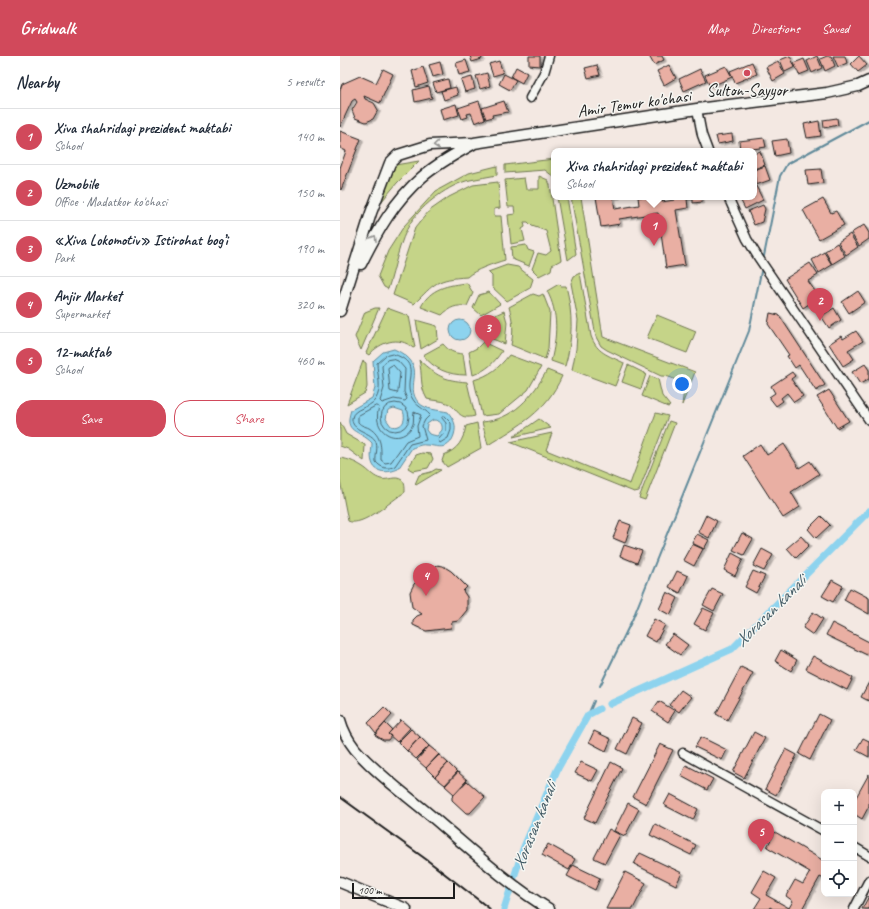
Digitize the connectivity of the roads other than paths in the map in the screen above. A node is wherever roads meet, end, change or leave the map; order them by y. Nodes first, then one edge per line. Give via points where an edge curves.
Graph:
1 (549, 56) edge
2 (869, 81) edge
3 (530, 98) dead end
4 (697, 109) junction
5 (474, 142) junction
6 (707, 148) edge
7 (729, 200) edge
8 (350, 285) junction
9 (340, 310) edge
10 (869, 420) edge
11 (340, 720) edge
12 (683, 754) dead end
13 (821, 829) edge
14 (857, 849) edge
15 (869, 856) edge
16 (869, 880) edge
17 (340, 882) edge
18 (406, 909) edge
19 (549, 909) edge
20 (854, 909) edge

1 - 3 street via 544,73
2 - 4 main road, Amir Temur ko'chasi via 827,93
4 - 5 main road, Amir Temur ko'chasi
4 - 6 street
8 -> 5 main road, Amir Temur ko'chasi via 374,237 404,195 440,163
5 -> 8 main road, Amir Temur ko'chasi via 430,145 404,152 394,158 371,213
7 - 10 street via 758,257
8 - 9 main road, Amir Temur ko'chasi
11 - 19 main road via 343,731 360,753 527,896
12 - 13 street
14 - 15 street
16 - 20 street
17 - 18 main road

